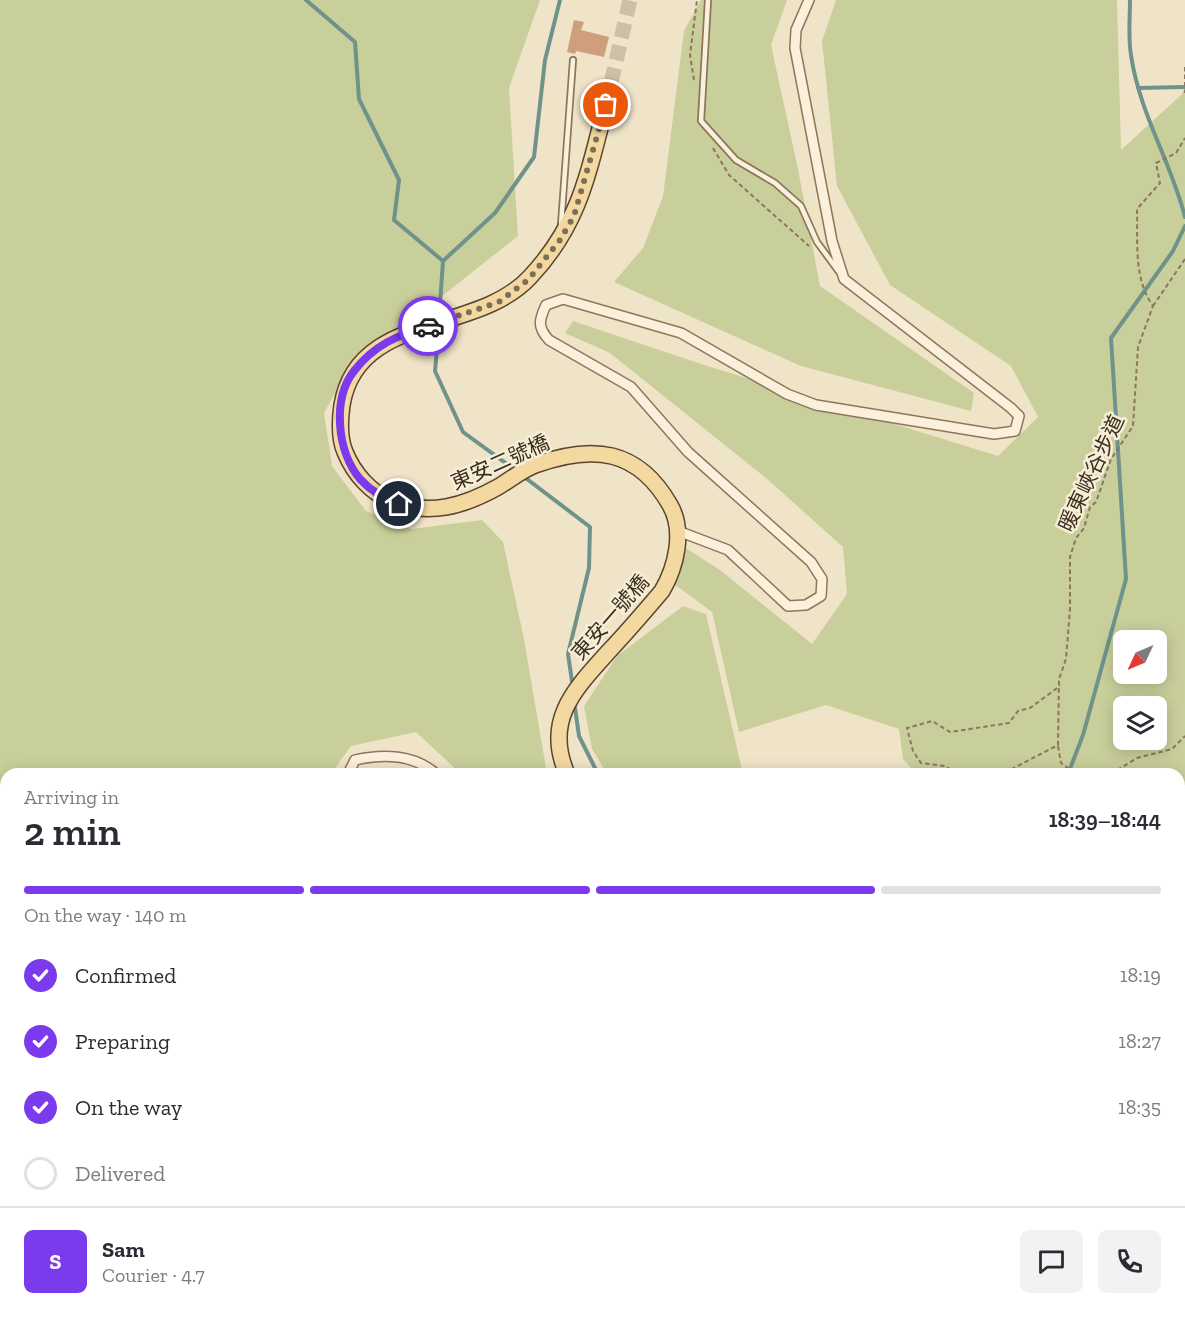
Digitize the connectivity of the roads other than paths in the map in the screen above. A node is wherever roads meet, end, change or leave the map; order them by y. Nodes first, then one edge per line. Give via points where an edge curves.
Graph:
1 (708, 0) edge
2 (809, 0) edge
3 (573, 60) dead end
4 (606, 105) tunnel mouth
5 (560, 240) junction
6 (844, 279) junction
7 (678, 531) junction
8 (351, 768) edge
9 (430, 768) edge
10 (565, 768) edge

1 - 6 lane via 701,121 736,160 775,183 801,206 817,242
2 - 6 street via 796,30 795,48 832,241
3 - 5 lane
4 - 5 main road via 574,216
5 - 7 main road, 東安二號橋 via 529,279 499,302 394,337 374,350 345,387 340,419 344,450 360,479 385,499 413,509 449,508 496,488 533,466 568,455 618,457 657,481 673,509
6 - 7 street via 1011,408 1019,416 1015,431 994,434 816,405 787,394 681,333 563,298 546,305 539,322 549,340 631,387 688,452 812,562 822,579 821,596 806,605 788,606 728,550
7 - 10 main road, 東安一號橋 via 674,572 662,591 572,691 559,729
8 - 9 street via 355,760 373,756 407,759

